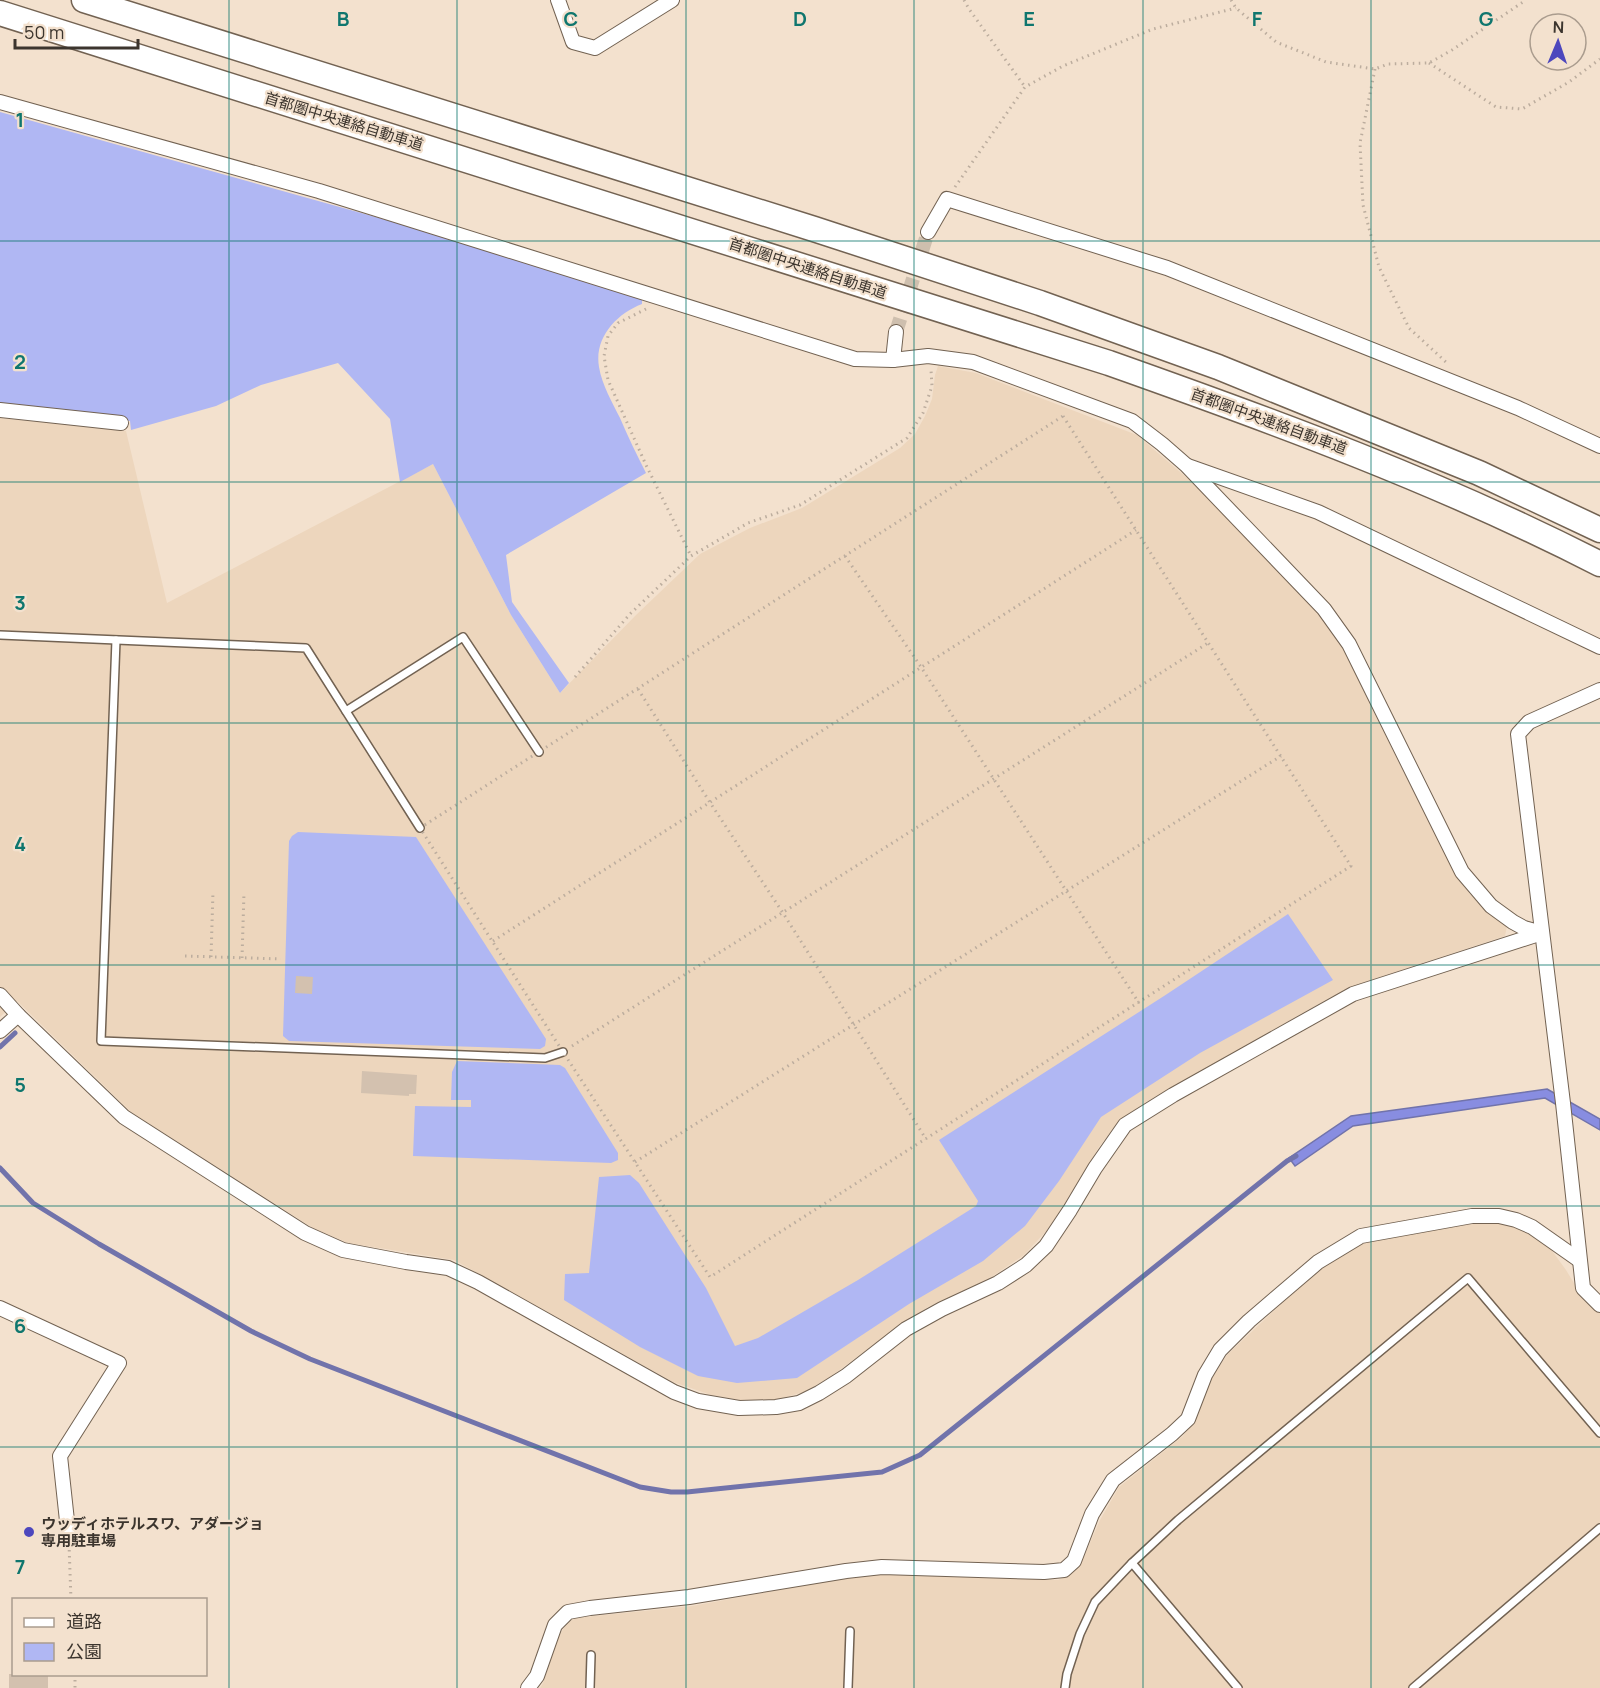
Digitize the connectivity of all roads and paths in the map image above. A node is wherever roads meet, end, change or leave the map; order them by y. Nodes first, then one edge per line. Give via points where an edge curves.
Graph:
1 (84, 0) edge
2 (558, 0) edge
3 (672, 0) edge
4 (964, 0) edge
5 (1231, 0) edge
6 (1526, 0) edge
7 (1236, 8) junction
8 (0, 13) edge
9 (0, 18) edge
10 (74, 36) junction
11 (1600, 59) edge
12 (1429, 63) junction
13 (1376, 69) junction
14 (1025, 87) junction
15 (0, 102) edge
16 (947, 199) junction
17 (928, 232) tunnel mouth
18 (660, 298) junction
19 (896, 333) tunnel mouth
20 (928, 356) junction
21 (893, 360) junction
22 (1447, 363) dead end
23 (0, 410) edge
24 (121, 423) dead end
25 (1600, 446) edge
26 (1186, 465) junction
27 (1136, 530) junction
28 (1600, 530) edge
29 (691, 556) junction
30 (845, 556) junction
31 (1600, 564) edge
32 (0, 635) edge
33 (116, 640) junction
34 (1208, 643) junction
35 (1600, 647) edge
36 (921, 667) junction
37 (575, 676) dead end
38 (1600, 690) edge
39 (346, 711) junction
40 (539, 752) dead end
41 (1281, 756) junction
42 (993, 780) junction
43 (710, 802) junction
44 (420, 828) joint
45 (213, 891) dead end
46 (1066, 891) junction
47 (244, 892) dead end
48 (783, 913) junction
49 (1542, 933) junction
50 (493, 941) junction
51 (185, 956) dead end
52 (211, 957) junction
53 (242, 958) junction
54 (281, 959) dead end
55 (0, 995) edge
56 (1138, 1003) junction
57 (18, 1015) junction
58 (853, 1025) junction
59 (0, 1031) edge
60 (563, 1052) junction
61 (926, 1139) junction
62 (635, 1162) junction
63 (1579, 1260) junction
64 (1600, 1305) edge
65 (0, 1308) edge
66 (1600, 1433) edge
67 (1600, 1528) edge
68 (68, 1530) joint
69 (1132, 1563) junction
70 (71, 1598) edge
71 (850, 1631) dead end
72 (591, 1655) dead end
73 (528, 1688) edge
74 (590, 1688) edge
75 (848, 1688) edge
76 (1065, 1688) edge
77 (1238, 1688) edge
78 (1413, 1688) edge

1 - 28 highway, 首都圏中央連絡自動車道 via 1040,303 1240,376 1479,473
2 - 3 street via 573,42 595,48
4 - 14 path
5 - 7 path
6 - 12 path
7 - 13 path via 1276,42 1326,62
7 - 14 path via 1153,30 1063,66
8 - 10 highway, 首都圏中央連絡自動車道
9 - 10 highway
10 - 31 highway, 首都圏中央連絡自動車道 via 1109,363 1364,456
11 - 12 path via 1522,109 1496,106
12 - 13 path via 1388,64
13 - 22 path via 1360,143 1363,205 1379,267 1409,328
14 - 16 path
15 - 18 street via 319,191
16 - 17 street
16 - 25 street via 1167,268 1507,404
18 - 21 street via 855,358
18 - 29 path via 618,323 608,336 604,356 608,380
19 - 21 street
20 - 21 street
20 - 26 street via 974,362 1132,421
20 - 29 path via 932,386 923,413 907,438 800,505 748,523
23 - 24 street
26 - 35 street via 1318,512
26 - 49 street via 1324,609 1349,644 1462,872 1491,906 1524,928
27 - 30 path via 1063,416
27 - 34 path
27 - 36 path
29 - 37 path via 630,614
30 - 36 path
30 - 43 path via 638,689
32 - 33 lane
33 - 39 lane via 306,648
33 - 60 lane via 101,1041 545,1058
34 - 41 path
34 - 42 path
36 - 42 path
36 - 43 path
38 - 49 street via 1529,722 1518,734
39 - 40 lane via 463,637
39 - 44 lane
41 - 46 path
41 - 56 path via 1351,866
42 - 46 path
42 - 48 path
43 - 48 path
43 - 50 path
44 - 50 path
45 - 52 path
46 - 56 path
46 - 58 path
47 - 53 path
48 - 58 path
48 - 60 path
49 - 57 street via 1353,994 1173,1095 1125,1125 1046,1246 1026,1264 998,1283 906,1329 819,1393 799,1403 776,1407 739,1408 698,1401 664,1387 448,1268 343,1250 305,1233 124,1117
49 - 63 street
50 - 60 path
51 - 52 path
52 - 53 path
53 - 54 path
55 - 57 street
56 - 61 path
57 - 59 street
58 - 61 path
58 - 62 path
60 - 62 path
61 - 62 path via 710,1277
63 - 64 street via 1583,1288
63 - 73 street via 1532,1227 1499,1216 1472,1216 1361,1236 1318,1262 1220,1350 1205,1375 1188,1419 1113,1480 1092,1514 1074,1561 1064,1570 846,1570 689,1597 568,1612 555,1625 537,1676
65 - 68 street via 119,1363 60,1456
66 - 69 lane via 1468,1278 1178,1520
67 - 78 lane
68 - 70 path
69 - 76 lane via 1095,1602 1080,1634
69 - 77 lane
71 - 75 lane
72 - 74 lane

